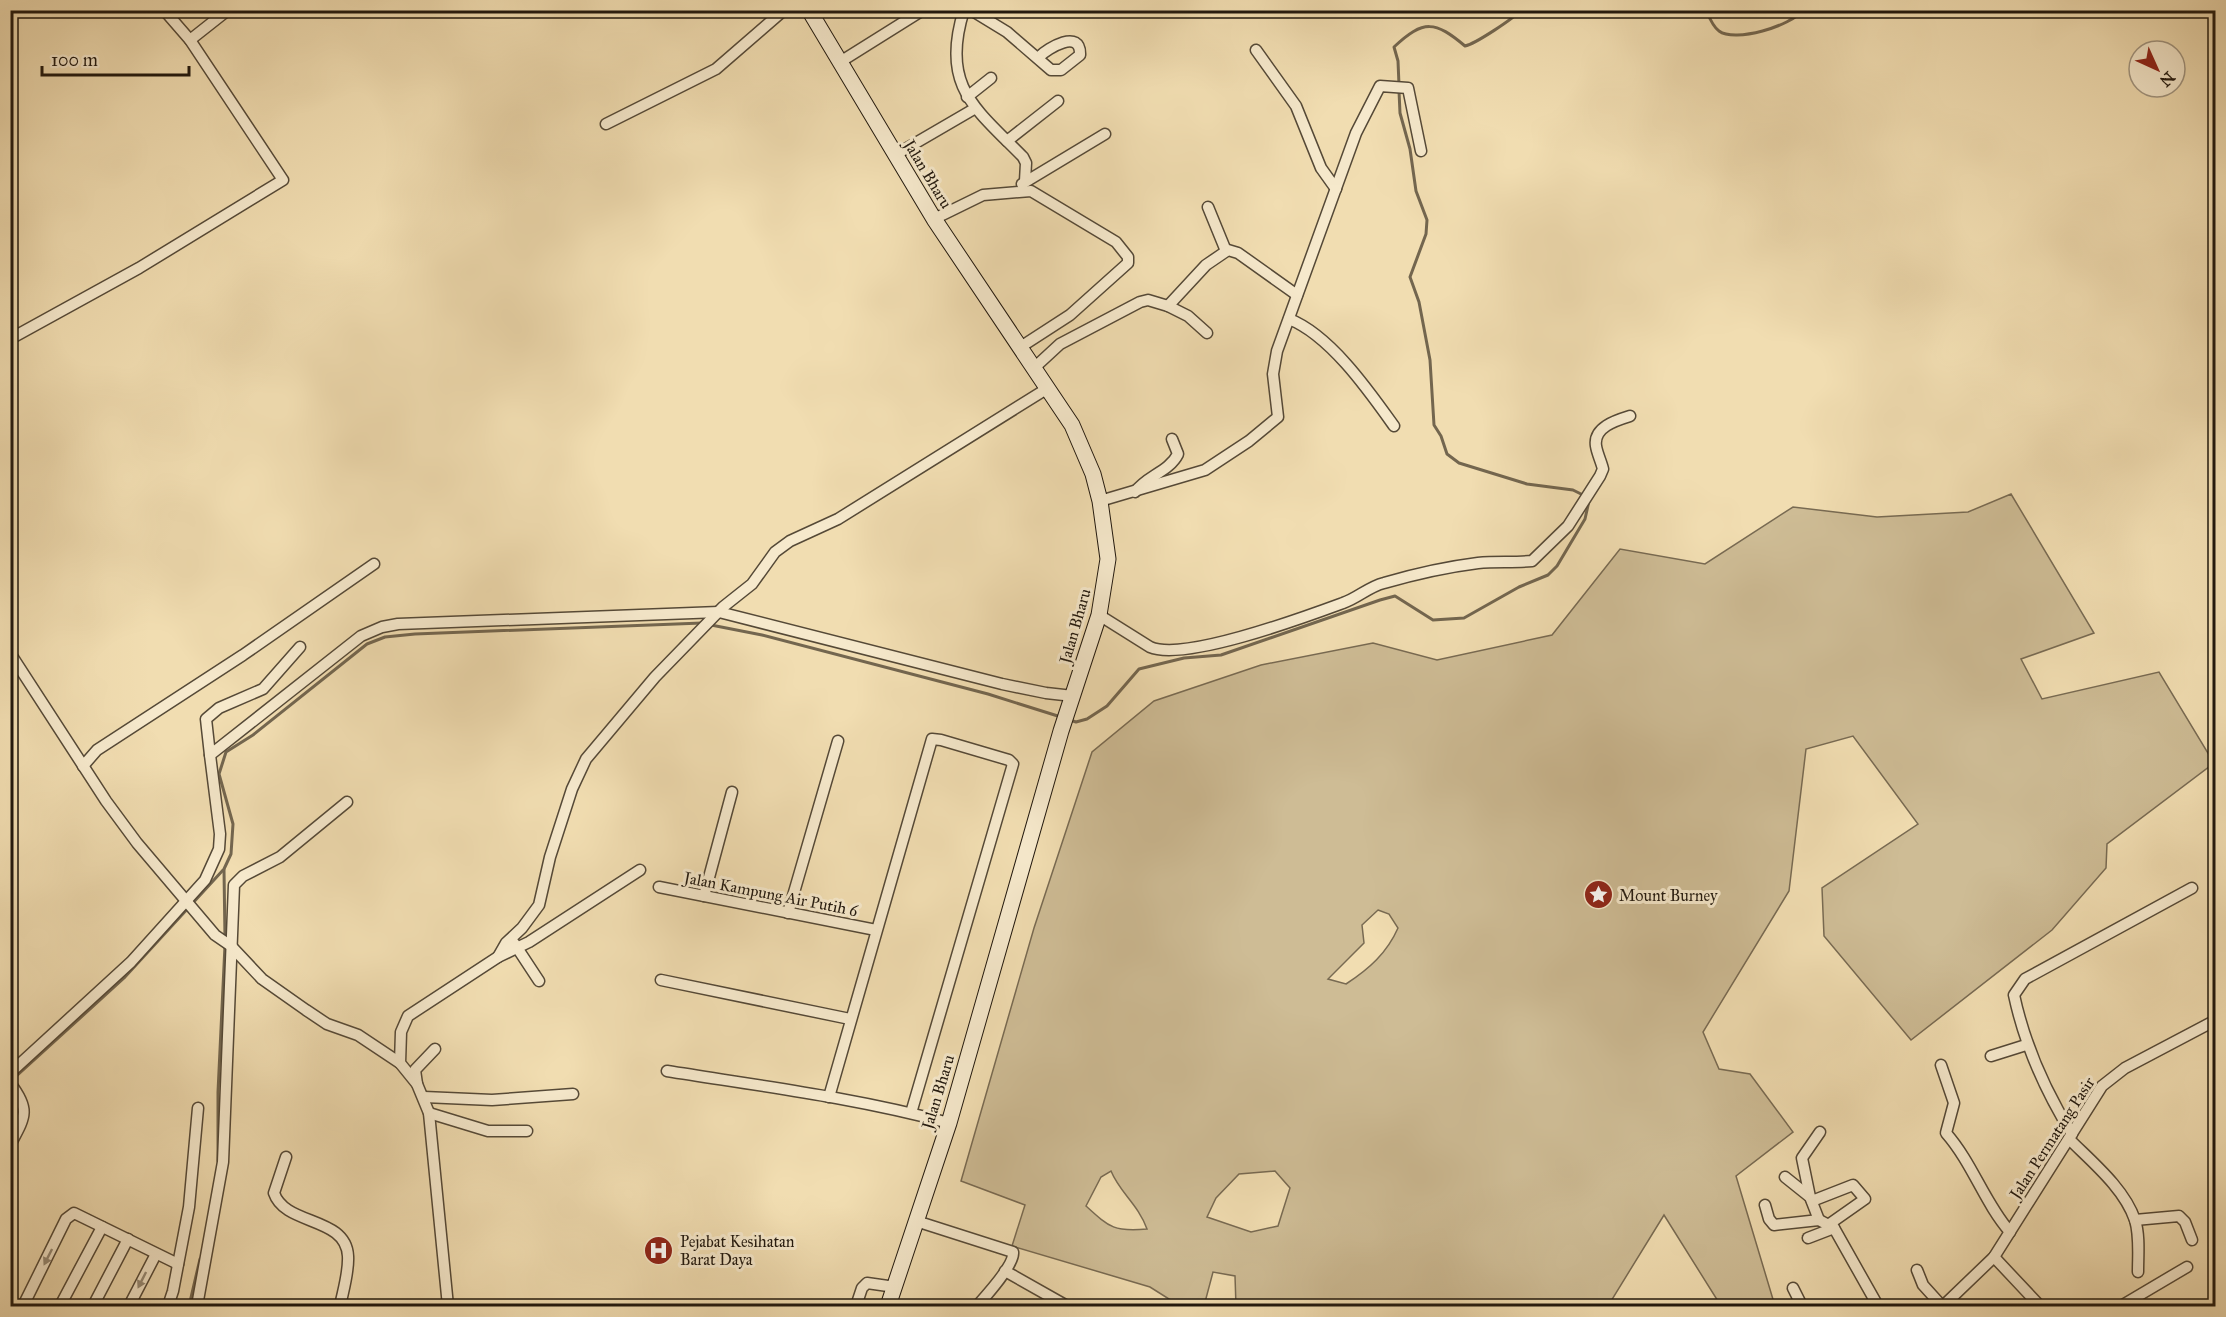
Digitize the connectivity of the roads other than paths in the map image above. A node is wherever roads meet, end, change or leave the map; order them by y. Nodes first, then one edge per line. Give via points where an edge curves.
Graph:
1 (164, 10) edge
2 (228, 10) edge
3 (784, 10) edge
4 (923, 10) edge
5 (964, 10) edge
6 (971, 10) edge
7 (814, 12) edge
8 (190, 40) junction
9 (1256, 50) dead end
10 (1039, 57) dead end
11 (840, 62) junction
12 (991, 78) dead end
13 (967, 97) junction
14 (1058, 101) dead end
15 (974, 109) junction
16 (606, 124) dead end
17 (1105, 134) dead end
18 (1007, 141) junction
19 (1421, 151) dead end
20 (895, 155) junction
21 (1025, 181) junction
22 (1336, 189) junction
23 (1016, 191) junction
24 (1208, 207) dead end
25 (934, 219) junction
26 (1226, 251) junction
27 (1297, 295) junction
28 (1168, 306) junction
29 (1289, 319) junction
30 (1208, 333) dead end
31 (10, 339) edge
32 (1019, 348) junction
33 (1034, 368) junction
34 (1048, 388) junction
35 (1630, 416) dead end
36 (1394, 426) dead end
37 (1172, 439) dead end
38 (1135, 492) junction
39 (1101, 501) junction
40 (374, 564) dead end
41 (1099, 615) junction
42 (715, 616) junction
43 (300, 646) dead end
44 (10, 653) edge
45 (1071, 703) junction
46 (838, 741) dead end
47 (210, 755) junction
48 (83, 766) junction
49 (732, 792) dead end
50 (347, 802) dead end
51 (639, 870) dead end
52 (659, 887) dead end
53 (2192, 888) dead end
54 (704, 896) junction
55 (189, 905) junction
56 (788, 913) junction
57 (876, 930) junction
58 (514, 943) junction
59 (227, 944) junction
60 (661, 980) dead end
61 (539, 981) dead end
62 (850, 1019) junction
63 (2216, 1020) edge
64 (2026, 1045) junction
65 (435, 1049) dead end
66 (1991, 1056) dead end
67 (399, 1063) junction
68 (1941, 1065) dead end
69 (667, 1071) dead end
70 (11, 1080) edge
71 (417, 1084) junction
72 (573, 1094) dead end
73 (424, 1097) junction
74 (829, 1097) junction
75 (198, 1108) dead end
76 (429, 1113) junction
77 (911, 1113) junction
78 (949, 1123) junction
79 (527, 1131) dead end
80 (1820, 1132) dead end
81 (2070, 1137) junction
82 (10, 1145) edge
83 (286, 1157) dead end
84 (1785, 1177) dead end
85 (1811, 1199) junction
86 (1765, 1205) dead end
87 (2135, 1220) junction
88 (916, 1221) junction
89 (1827, 1224) junction
90 (102, 1227) junction
91 (2010, 1232) junction
92 (1808, 1238) dead end
93 (128, 1239) junction
94 (2192, 1240) dead end
95 (156, 1254) junction
96 (1994, 1257) junction
97 (178, 1264) junction
98 (2187, 1267) dead end
99 (1917, 1270) dead end
100 (1005, 1271) junction
101 (2138, 1272) dead end
102 (895, 1287) junction
103 (1793, 1288) dead end
104 (1048, 1302) edge
105 (23, 1306) edge
106 (60, 1306) edge
107 (93, 1306) edge
108 (129, 1306) edge
109 (168, 1306) edge
110 (196, 1306) edge
111 (340, 1306) edge
112 (448, 1306) edge
113 (856, 1306) edge
114 (888, 1306) edge
115 (977, 1306) edge
116 (1067, 1306) edge
117 (1802, 1306) edge
118 (1878, 1306) edge
119 (1943, 1306) edge
120 (2040, 1306) edge
121 (2121, 1306) edge

1 - 8 street
2 - 8 street
3 - 16 street via 716,69
4 - 11 street
5 - 13 street via 955,49
6 - 10 street
7 - 11 main road, Jalan Bharu
8 - 31 street via 283,180
9 - 22 street via 1296,106 1321,168
11 - 20 main road, Jalan Bharu
12 - 13 street
13 - 15 street
14 - 18 street
15 - 18 street
15 - 20 street
17 - 21 street
18 - 21 street via 1026,163
19 - 22 street via 1409,90 1405,86 1380,86 1356,133
20 - 25 main road, Jalan Bharu
21 - 23 street
22 - 27 street
23 - 25 street via 975,197
23 - 32 street via 1036,192 1116,242 1129,260 1070,315
24 - 26 street
25 - 32 main road, Jalan Bharu
26 - 27 street via 1238,253
26 - 28 street via 1199,272
27 - 29 street
28 - 30 street
28 - 33 street via 1148,300 1140,302 1060,344
29 - 36 street via 1312,330 1357,376
29 - 38 street via 1273,368 1279,414 1275,421 1205,471
32 - 33 main road, Jalan Bharu
33 - 34 main road, Jalan Bharu
34 - 39 main road, Jalan Bharu via 1082,446
34 - 42 street via 838,519 782,546 752,584
35 - 41 street via 1609,423 1601,431 1596,446 1603,469 1562,534 1532,561 1478,563 1381,584 1346,602 1214,645 1157,650
37 - 38 street via 1178,454 1173,463
38 - 39 street
39 - 41 main road, Jalan Bharu via 1108,559
40 - 48 street via 97,750
41 - 45 main road, Jalan Bharu
42 - 45 street via 1046,693
42 - 47 street via 628,614 382,627 361,636
42 - 58 street via 619,717 586,759 553,848 539,905
43 - 47 street via 263,689 219,708 206,719
44 - 48 street
45 - 78 main road, Jalan Bharu
46 - 56 street
47 - 55 street via 219,849
48 - 55 street via 136,843
49 - 54 street
50 - 59 street via 280,857 237,881
51 - 58 street
52 - 54 street, Jalan Kampung Air Putih 6
53 - 64 street via 2020,984 2014,995
54 - 56 street, Jalan Kampung Air Putih 6
55 - 59 street
55 - 70 street
56 - 57 street, Jalan Kampung Air Putih 6
57 - 62 street
57 - 77 street via 932,738 1009,760 1011,773
58 - 61 street
58 - 67 street via 408,1016 401,1032
59 - 67 street via 262,978 306,1010 327,1024 357,1035
59 - 110 street via 223,1162
60 - 62 street
62 - 74 street
63 - 81 street, Jalan Permatang Pasir via 2107,1080
64 - 66 street
64 - 81 street
65 - 71 street via 416,1070
67 - 71 street
68 - 91 street via 1954,1103 1946,1133 1966,1157 1991,1209
69 - 74 street
70 - 82 street via 25,1107 23,1121
71 - 73 street
72 - 73 street via 492,1100
73 - 76 street
74 - 77 street
75 - 97 street via 195,1170
76 - 79 street via 488,1131
76 - 112 street
77 - 78 street
78 - 88 main road, Jalan Bharu
80 - 85 street via 1802,1158
81 - 87 street via 2113,1185
81 - 91 street, Jalan Permatang Pasir
83 - 111 street via 276,1198 290,1211 334,1231 346,1247
84 - 85 street
85 - 89 street
85 - 89 street via 1851,1185 1864,1199
86 - 89 street via 1768,1219 1774,1225
87 - 94 street via 2179,1216
87 - 101 street
88 - 100 street via 1011,1250 1013,1257
88 - 102 main road, Jalan Bharu
89 - 92 street
89 - 118 street
90 - 93 street
90 -> 105 street via 78,1213 71,1214
90 - 106 street
91 - 96 street, Jalan Permatang Pasir
93 - 95 street
93 - 107 street
95 - 97 street
95 -> 108 street
96 - 119 street, Jalan Permatang Pasir
96 - 120 street
97 - 109 street
98 - 121 street
99 - 119 street via 1923,1285
100 - 104 street
100 - 115 street
102 - 113 street via 867,1283
102 - 114 main road, Jalan Bharu
103 - 117 street
104 - 116 street

